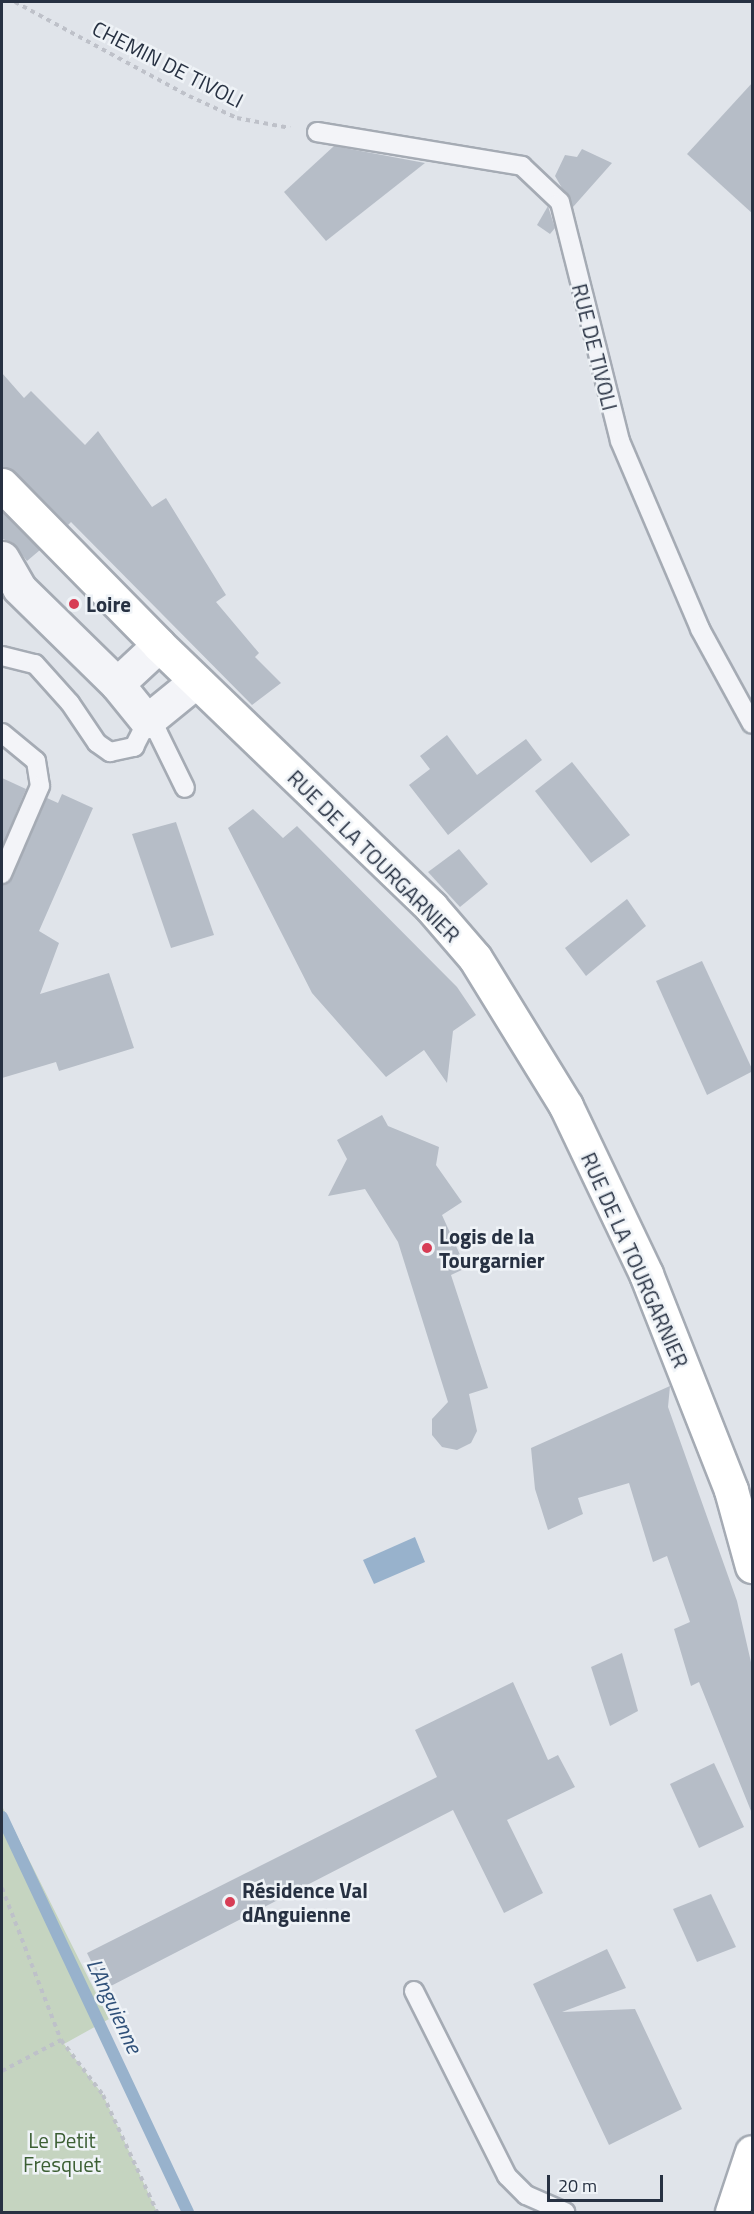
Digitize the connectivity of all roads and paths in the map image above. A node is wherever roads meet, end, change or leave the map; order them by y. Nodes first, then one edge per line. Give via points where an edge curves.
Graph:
1 (15, 2) edge
2 (317, 132) joint
3 (2, 485) edge
4 (2, 558) edge
5 (159, 645) junction
6 (2, 656) edge
7 (196, 681) junction
8 (117, 684) junction
9 (147, 721) junction
10 (753, 723) edge
11 (2, 733) edge
12 (185, 788) dead end
13 (2, 874) edge
14 (753, 1566) edge
15 (2, 1888) edge
16 (414, 1990) dead end
17 (61, 2040) junction
18 (2, 2071) edge
19 (753, 2152) edge
20 (158, 2212) edge
21 (565, 2212) edge
22 (732, 2212) edge

1 - 2 path, CHEMIN DE TIVOLI via 237,118
2 - 10 lane, RUE DE TIVOLI via 522,166 560,202 620,441 700,629
3 - 5 street, RUE DE LA TOURGARNIER
4 - 8 street via 19,588
5 - 7 street, RUE DE LA TOURGARNIER
5 - 8 street
6 - 9 lane via 35,664 70,703 97,743 110,752 134,747
7 - 9 street
7 - 14 street, RUE DE LA TOURGARNIER via 431,907 475,958 566,1106 646,1274 730,1490
8 - 9 street
9 - 12 lane via 158,733
11 - 13 lane via 36,761 40,786
15 - 17 path
16 - 21 lane via 507,2176 526,2195
17 - 18 path
17 - 20 path via 103,2095
19 - 22 street

